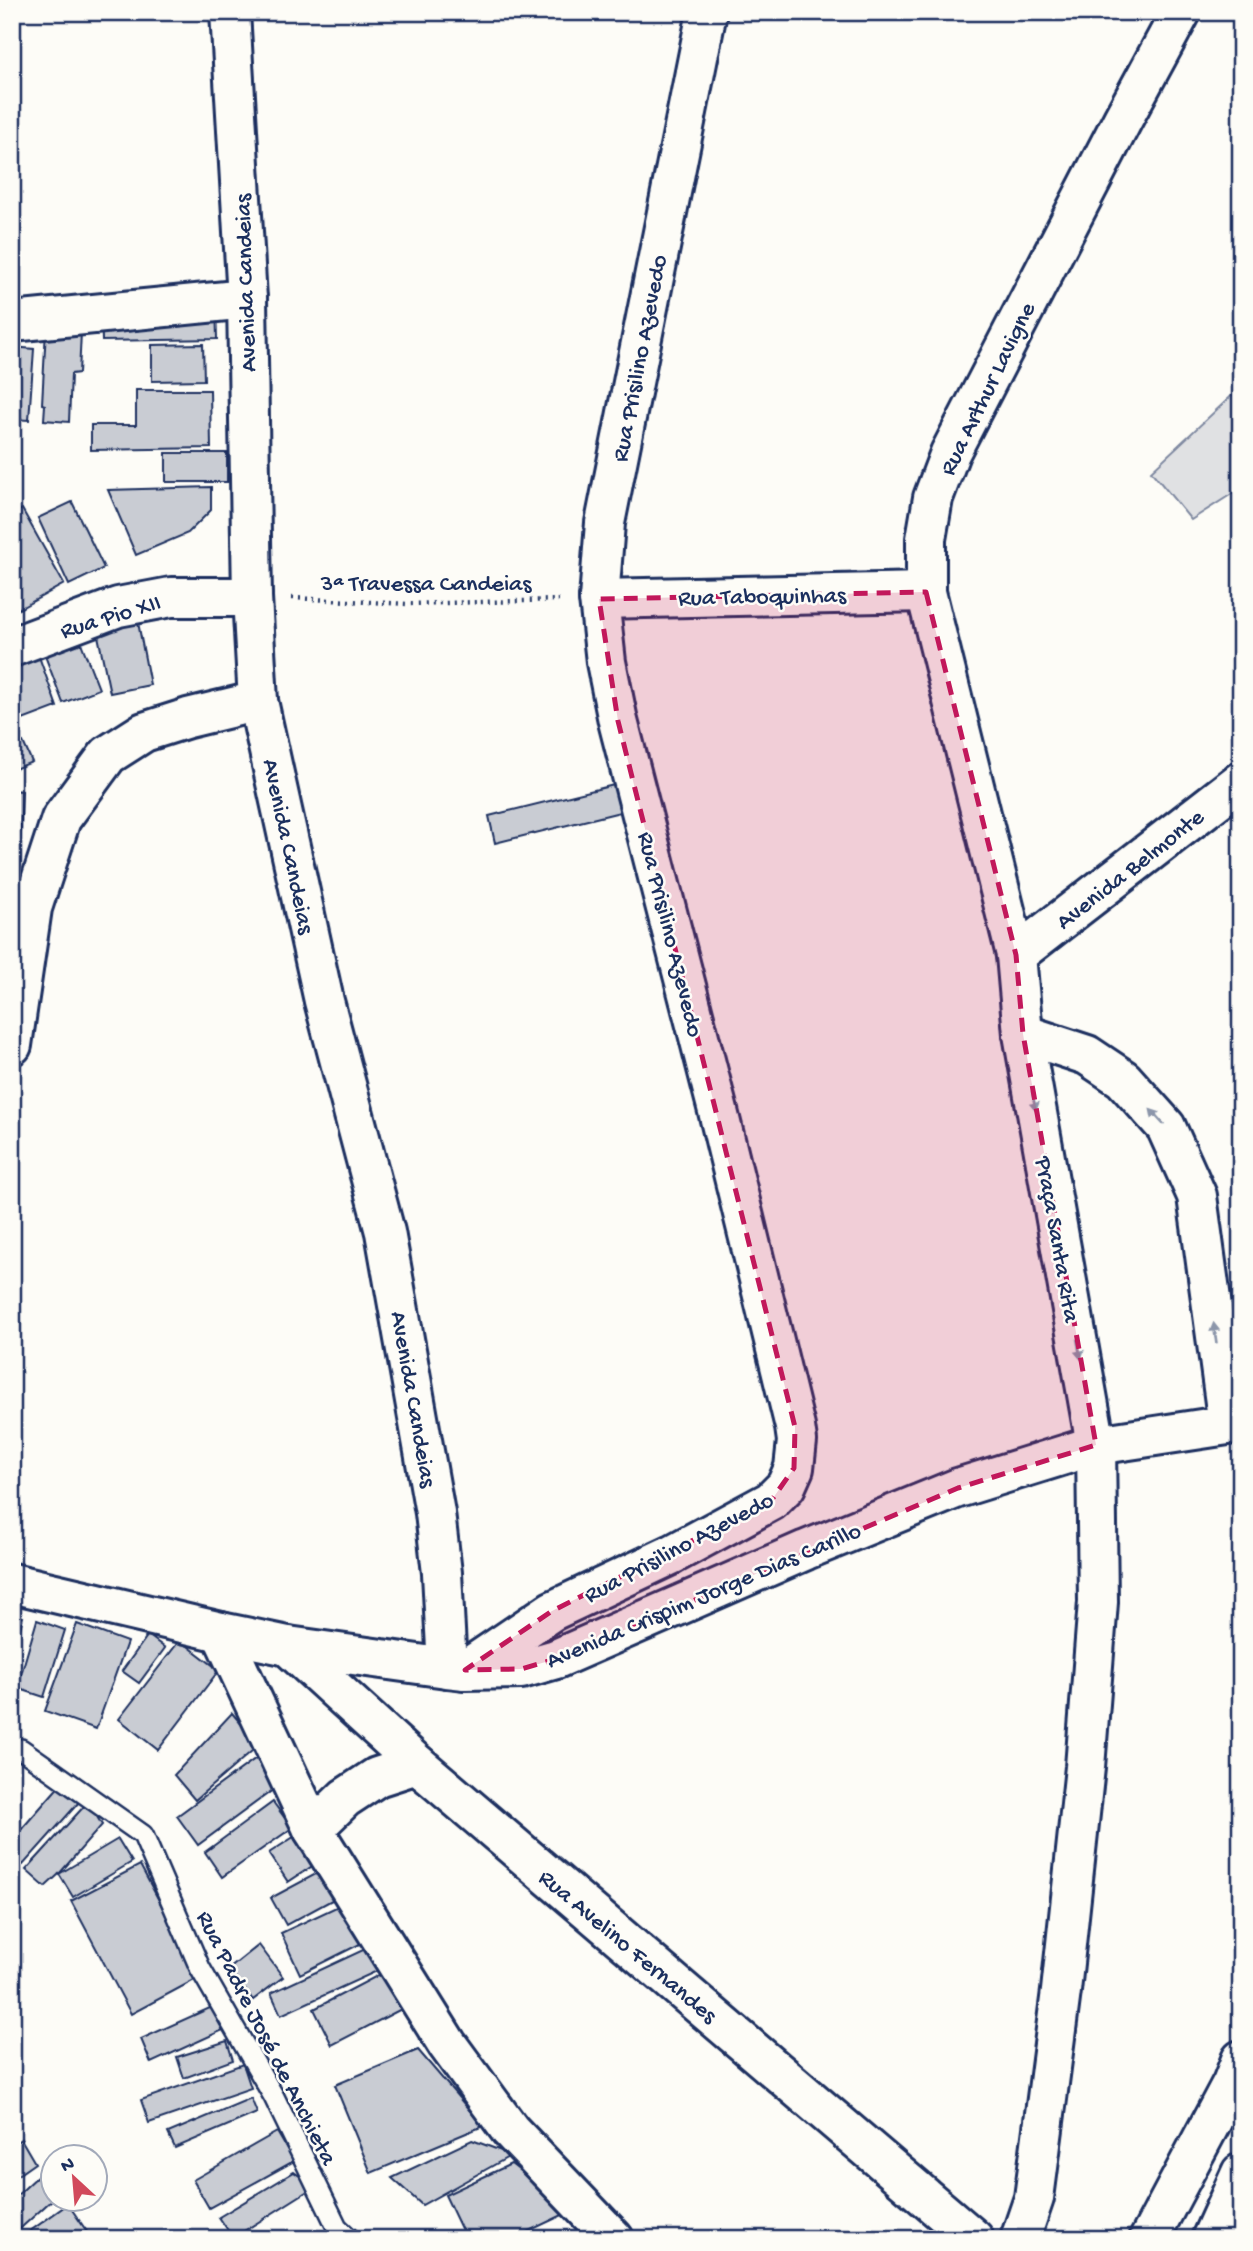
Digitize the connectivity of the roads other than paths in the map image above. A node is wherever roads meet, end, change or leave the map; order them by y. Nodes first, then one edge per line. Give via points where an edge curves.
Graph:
1 (230, 12) edge
2 (707, 12) edge
3 (1181, 12) edge
4 (247, 299) junction
5 (12, 322) edge
6 (926, 592) junction
7 (252, 597) junction
8 (599, 599) junction
9 (12, 647) edge
10 (258, 701) junction
11 (1241, 781) edge
12 (1017, 955) junction
13 (1023, 1034) junction
14 (12, 1045) edge
15 (1234, 1424) edge
16 (1096, 1445) junction
17 (12, 1583) edge
18 (221, 1632) junction
19 (288, 1646) junction
20 (456, 1669) junction
21 (21, 1749) dead end
22 (417, 1764) junction
23 (313, 1829) junction
24 (1241, 2060) edge
25 (1241, 2173) edge
26 (350, 2239) edge
27 (614, 2239) edge
28 (974, 2239) edge
29 (1020, 2239) edge
30 (1149, 2239) edge
31 (1211, 2239) edge

1 - 4 street, Avenida Candeias
2 - 8 street, Rua Prisilino Azevedo via 605,523
3 - 6 street, Rua Arthur Lavigne via 950,453 933,498 926,539
4 - 5 street
4 - 7 street, Avenida Candeias
6 - 8 street, Rua Taboquinhas
6 - 12 street, Rua Arthur Lavigne
7 - 9 street, Rua Pio XII via 171,597 118,607
7 - 10 street, Avenida Candeias
8 - 20 street, Rua Prisilino Azevedo via 618,721 795,1427 794,1468 786,1486 771,1501 552,1611
10 - 14 street via 144,732 108,754 61,819 32,908
10 - 20 street, Avenida Candeias via 324,1002 385,1231 435,1513
11 - 12 street, Avenida Belmonte
12 - 13 street, Praça Santa Rita
15 -> 13 street via 1196,1196 1166,1127 1123,1079 1087,1055
13 -> 16 street, Praça Santa Rita
15 - 16 street, Avenida Crispim Jorge Dias Carillo
16 - 20 street, Avenida Crispim Jorge Dias Carillo via 958,1488 556,1659 521,1669
16 - 29 street via 1098,1602 1085,1767 1036,2184
17 - 18 street, Avenida Crispim Jorge Dias Carillo
18 - 19 street, Avenida Crispim Jorge Dias Carillo
18 - 23 street
19 - 20 street, Avenida Crispim Jorge Dias Carillo
19 - 22 street, Rua Avelino Fernandes
21 - 26 lane, Rua Padre José de Anchieta via 143,1835 200,1968 274,2097 337,2227
22 - 23 street via 377,1777 345,1798
22 - 28 street, Rua Avelino Fernandes
23 - 27 street via 447,2044 510,2130
24 - 30 street
25 - 31 street

